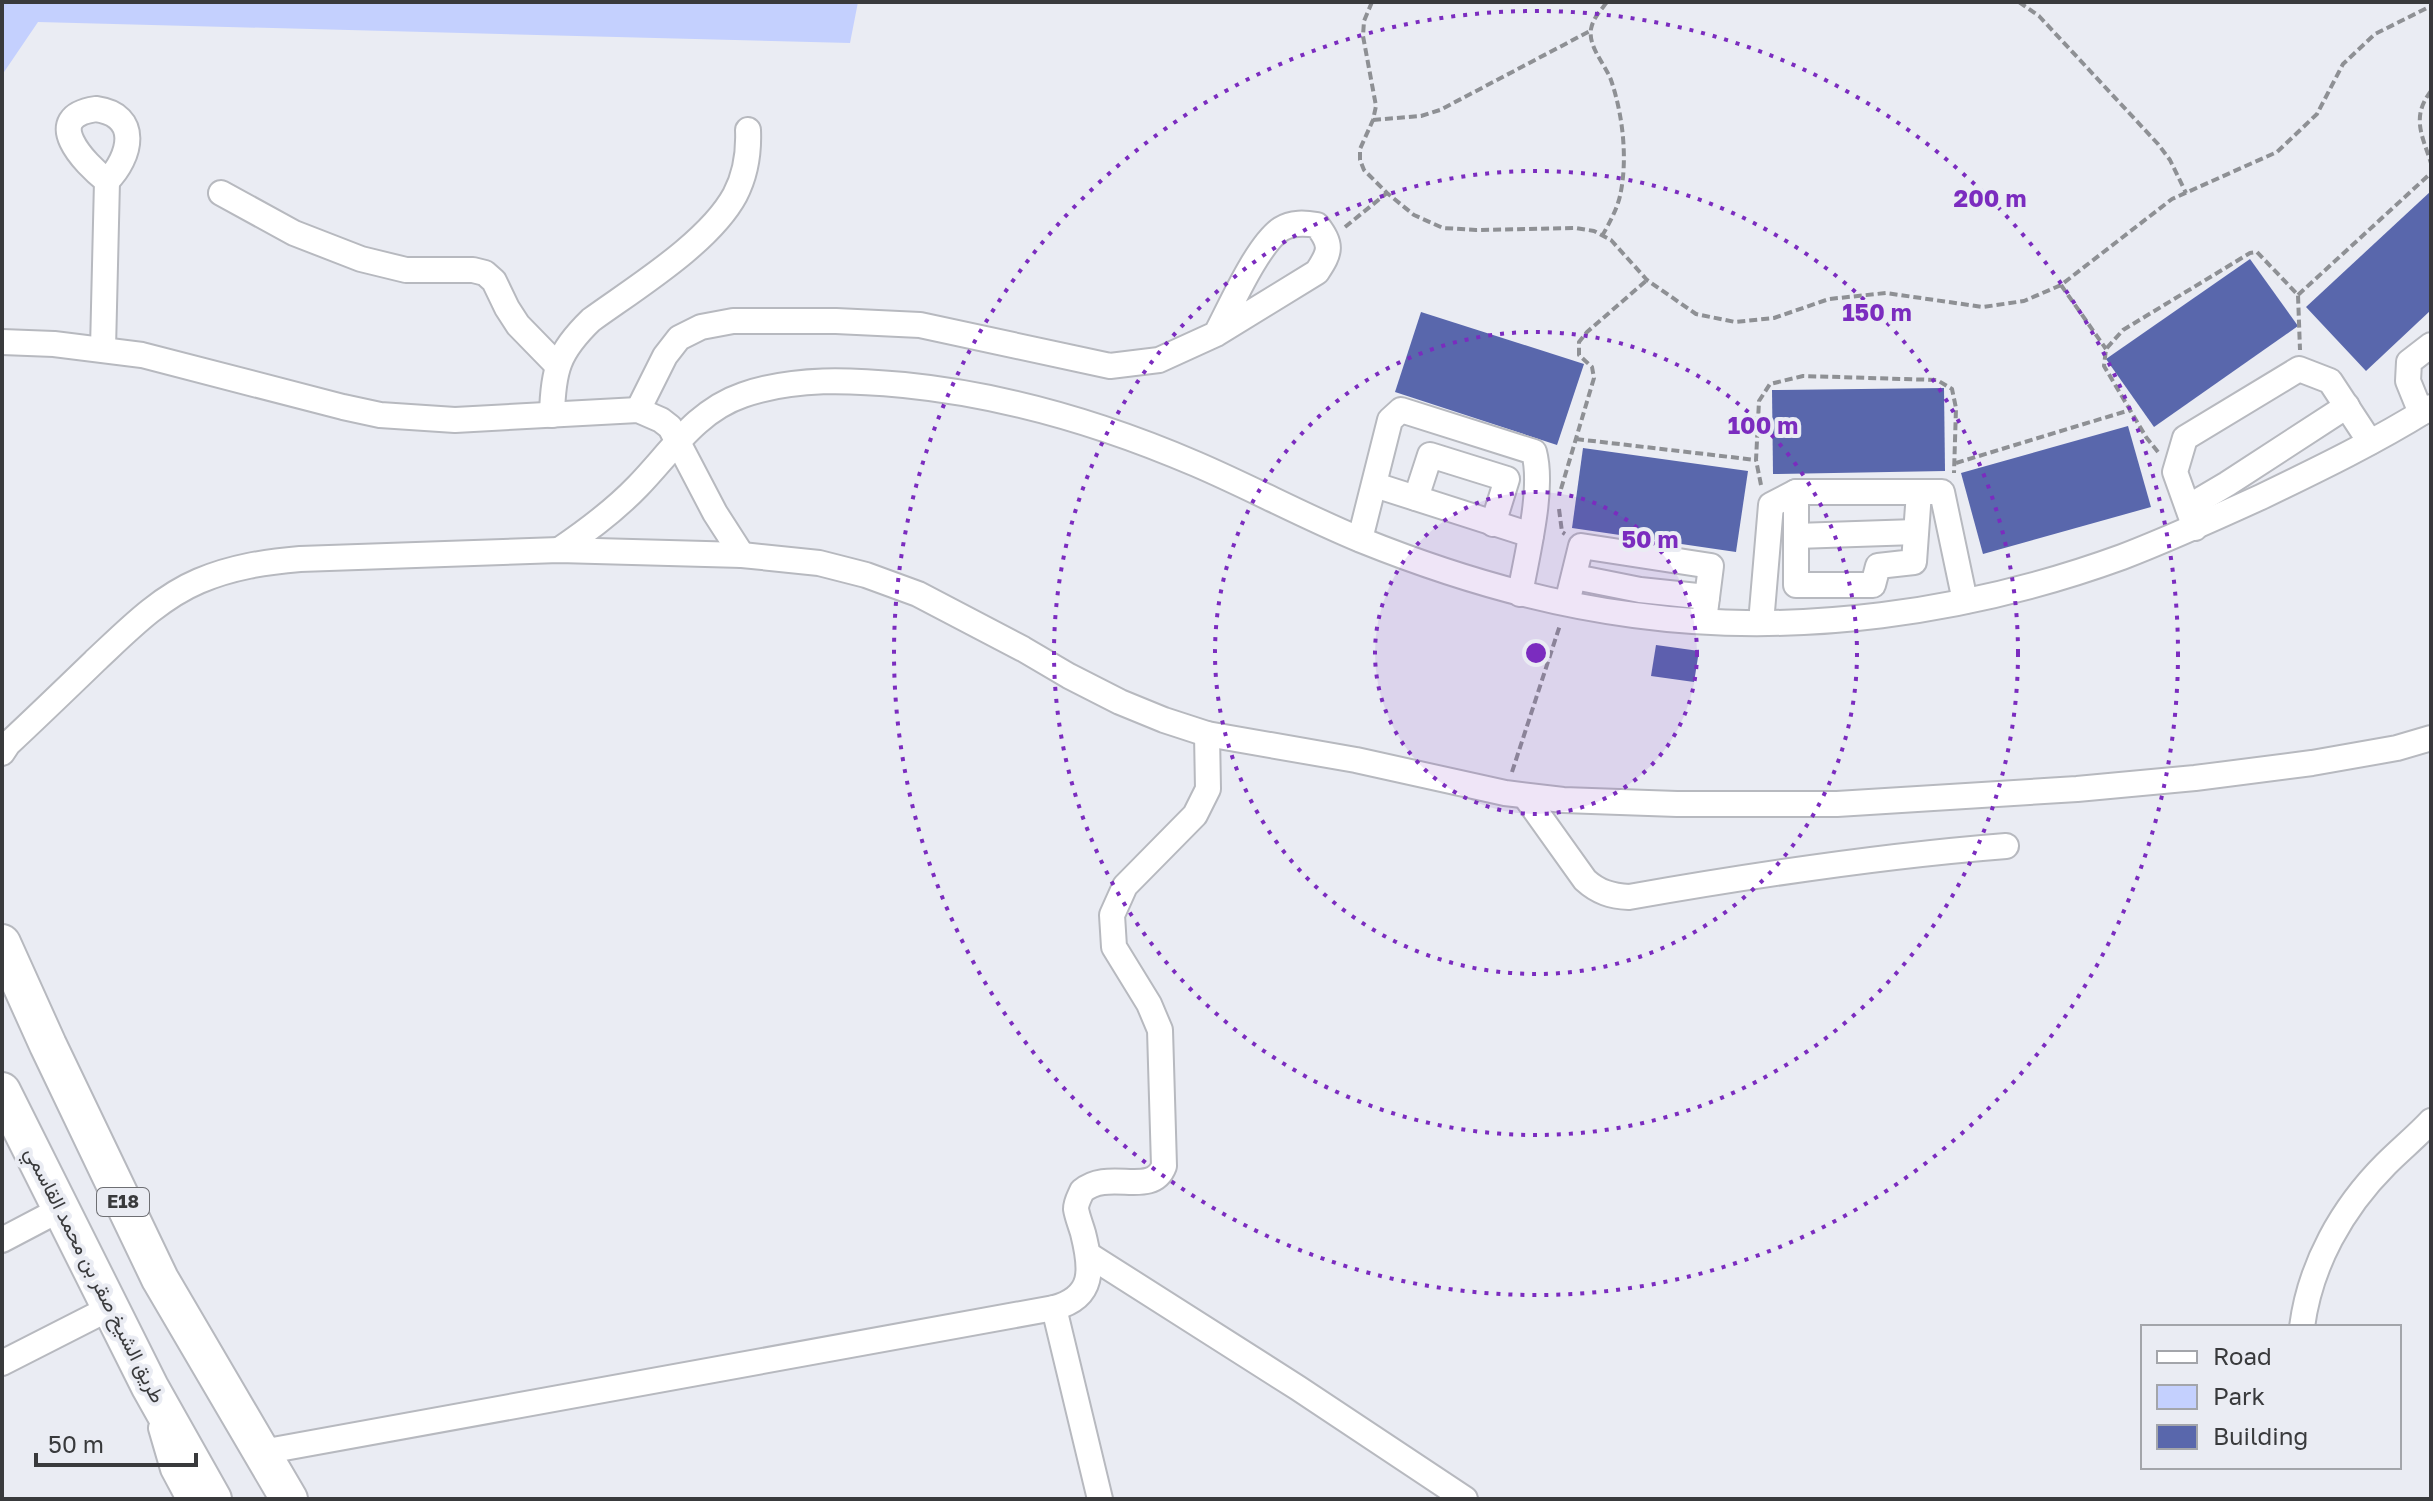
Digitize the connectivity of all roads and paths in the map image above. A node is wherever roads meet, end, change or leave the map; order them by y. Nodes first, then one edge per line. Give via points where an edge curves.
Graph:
1 (1372, 2) edge
2 (1607, 2) edge
3 (2019, 2) edge
4 (2431, 6) edge
5 (1591, 30) junction
6 (2431, 91) edge
7 (1373, 120) junction
8 (748, 130) dead end
9 (2431, 163) edge
10 (2431, 173) edge
11 (107, 181) dead end
12 (221, 193) dead end
13 (1387, 193) junction
14 (2186, 193) junction
15 (1604, 233) junction
16 (1328, 240) junction
17 (1647, 280) junction
18 (2061, 285) junction
19 (2298, 295) junction
20 (1216, 334) junction
21 (2, 342) edge
22 (2431, 345) edge
23 (103, 349) junction
24 (2106, 349) junction
25 (557, 365) junction
26 (2299, 369) junction
27 (2347, 406) junction
28 (638, 410) junction
29 (2130, 410) junction
30 (2426, 410) edge
31 (552, 415) junction
32 (1576, 439) junction
33 (677, 441) junction
34 (2370, 442) junction
35 (1756, 460) junction
36 (1956, 463) junction
37 (2175, 472) junction
38 (1375, 485) junction
39 (1796, 492) junction
40 (1930, 492) junction
41 (1416, 498) junction
42 (1771, 505) junction
43 (2191, 517) junction
44 (1493, 524) junction
45 (1916, 532) junction
46 (1531, 535) junction
47 (1796, 536) junction
48 (1360, 539) junction
49 (1581, 546) junction
50 (559, 550) junction
51 (742, 555) junction
52 (1575, 577) junction
53 (1520, 594) junction
54 (1707, 597) junction
55 (1965, 601) junction
56 (1567, 603) junction
57 (1704, 621) junction
58 (1761, 623) junction
59 (1207, 734) junction
60 (2431, 738) edge
61 (4, 747) edge
62 (1515, 795) junction
63 (2006, 846) dead end
64 (2, 943) edge
65 (2, 1091) edge
66 (2431, 1121) edge
67 (61, 1209) junction
68 (2, 1240) edge
69 (1089, 1255) junction
70 (110, 1308) junction
71 (1054, 1308) junction
72 (2302, 1325) edge
73 (2, 1363) edge
74 (150, 1387) junction
75 (262, 1452) junction
76 (189, 1499) edge
77 (213, 1499) edge
78 (289, 1499) edge
79 (1100, 1499) edge
80 (1465, 1499) edge

1 - 7 path via 1363,36 1376,106
2 - 5 path
3 - 14 path via 2039,16 2158,144
4 - 14 path via 2375,34 2343,64 2317,114 2277,152
5 - 7 path via 1440,110
5 - 15 path via 1621,123 1620,197
6 - 9 path via 2418,121
7 - 13 path via 1360,160
8 - 25 street via 746,163 726,209 689,247 591,320
10 - 19 path
11 - 23 street
12 - 25 street via 294,233 361,259 406,270 485,273 525,334
13 - 15 path via 1414,215 1443,228 1576,228
13 - 16 path
14 - 18 path
15 - 17 path
16 - 20 street via 1328,256 1317,272
16 - 20 street via 1317,225 1281,229 1262,249
17 - 18 path via 1696,314 1735,322 1774,318 1829,299 1886,293 1983,307 2024,301
17 - 32 path via 1579,342 1579,355 1592,367 1594,378
18 - 24 path
19 - 24 path via 2264,257 2250,253 2123,330
19 - 26 path
20 - 28 street via 1159,360 1110,366 920,325 733,321 679,338
21 - 23 street
22 - 30 street via 2409,362 2408,381
23 - 31 street via 380,415 455,420
24 - 29 path via 2104,366
25 - 31 street
26 - 27 street via 2330,381
26 - 37 street via 2185,438
27 - 34 street
27 - 43 street via 2227,484
28 - 31 street
28 - 33 street via 670,427
29 - 36 path
29 - 37 path
30 - 34 street
32 - 35 path
32 - 49 path via 1558,500 1562,532
33 - 48 street via 721,405 771,387 868,381 953,392 1103,429 1193,463
33 - 50 street via 611,511
33 - 51 street
34 - 43 street
35 - 36 path via 1759,401 1770,384 1803,376 1937,380 1952,389
35 - 42 path
36 - 40 path via 1952,482
37 - 43 street
38 - 41 street
38 - 46 street via 1390,420 1401,410 1519,447 1534,452 1538,468
38 - 48 street
39 - 40 street
39 - 42 street
39 - 47 street
40 - 45 street
40 - 55 street
41 - 44 street
41 - 44 street via 1430,455 1507,479
42 - 58 street
43 - 55 street via 2119,558
44 - 46 street
45 - 47 street
45 - 47 street via 1914,562 1878,566 1873,585 1796,585
46 - 53 street
48 - 53 street
49 - 52 street
49 - 54 street via 1711,566
50 - 51 street
50 - 61 street via 265,562 196,582 137,622
51 - 59 street via 819,563 918,594 1120,702
52 - 54 street
52 - 56 street
53 - 56 street
54 - 57 street
55 - 58 street via 1829,620
56 - 57 street
56 - 62 path
57 - 58 street
59 - 62 street
59 - 69 street via 1208,789 1195,815 1125,886 1112,915 1114,947 1160,1030 1164,1166 1149,1182 1098,1181 1082,1191 1076,1209
60 - 62 street via 2312,763 2062,790 1837,804 1677,804
62 - 63 street via 1585,880 1616,897 1811,866
64 - 75 highway, E18 via 160,1279
65 - 67 highway, طريق الشيخ صقر بن محمد القاسمي / E18
66 - 72 street via 2347,1211 2313,1276
67 - 68 street
67 - 70 highway, طريق الشيخ صقر بن محمد القاسمي / E18
69 - 71 street via 1084,1291
69 - 80 street
70 - 73 street
70 - 74 highway, طريق الشيخ صقر بن محمد القاسمي / E18
71 - 75 street
71 - 79 street
74 - 76 street via 173,1469
74 - 77 highway, طريق الشيخ صقر بن محمد القاسمي / E18
75 - 78 highway, E18

